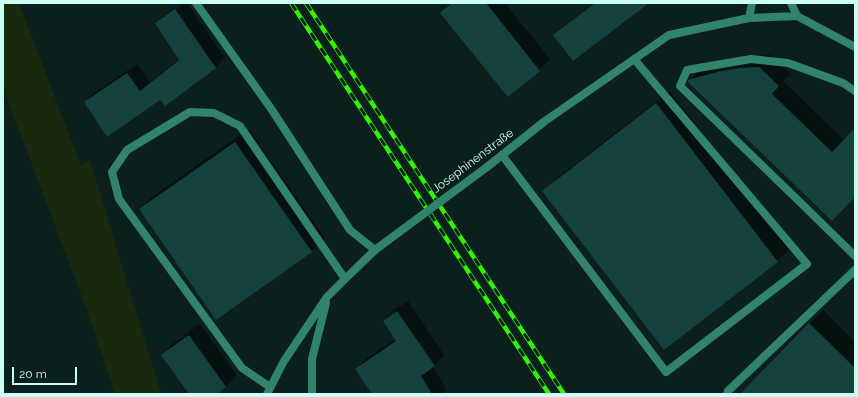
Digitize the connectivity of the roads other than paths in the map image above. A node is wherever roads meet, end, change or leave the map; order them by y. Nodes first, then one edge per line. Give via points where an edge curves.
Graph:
1 (196, 3) edge
2 (752, 3) edge
3 (791, 3) edge
4 (797, 16) junction
5 (749, 18) junction
6 (855, 47) edge
7 (634, 59) junction
8 (855, 91) edge
9 (502, 155) junction
10 (375, 250) junction
11 (855, 256) edge
12 (855, 270) edge
13 (345, 279) junction
14 (327, 297) junction
15 (268, 391) edge
16 (312, 394) edge
17 (728, 394) edge

1 - 10 street via 272,110 350,230
2 - 5 street
3 - 4 street
4 - 5 street, Josephinenstraße
4 - 6 street
5 - 7 street, Josephinenstraße via 669,35
7 - 9 street, Josephinenstraße via 545,121
7 - 9 street via 807,264 666,372
8 - 11 street via 843,83 788,63 751,59 687,70 680,86
9 - 10 street, Josephinenstraße, bridge
10 - 13 street, Josephinenstraße
12 - 17 street via 728,390
13 - 14 street, Josephinenstraße
13 - 15 street via 240,126 214,113 190,112 127,150 112,172 119,199 242,368
14 - 15 street, Josephinenstraße via 284,361
14 - 16 street via 312,359

